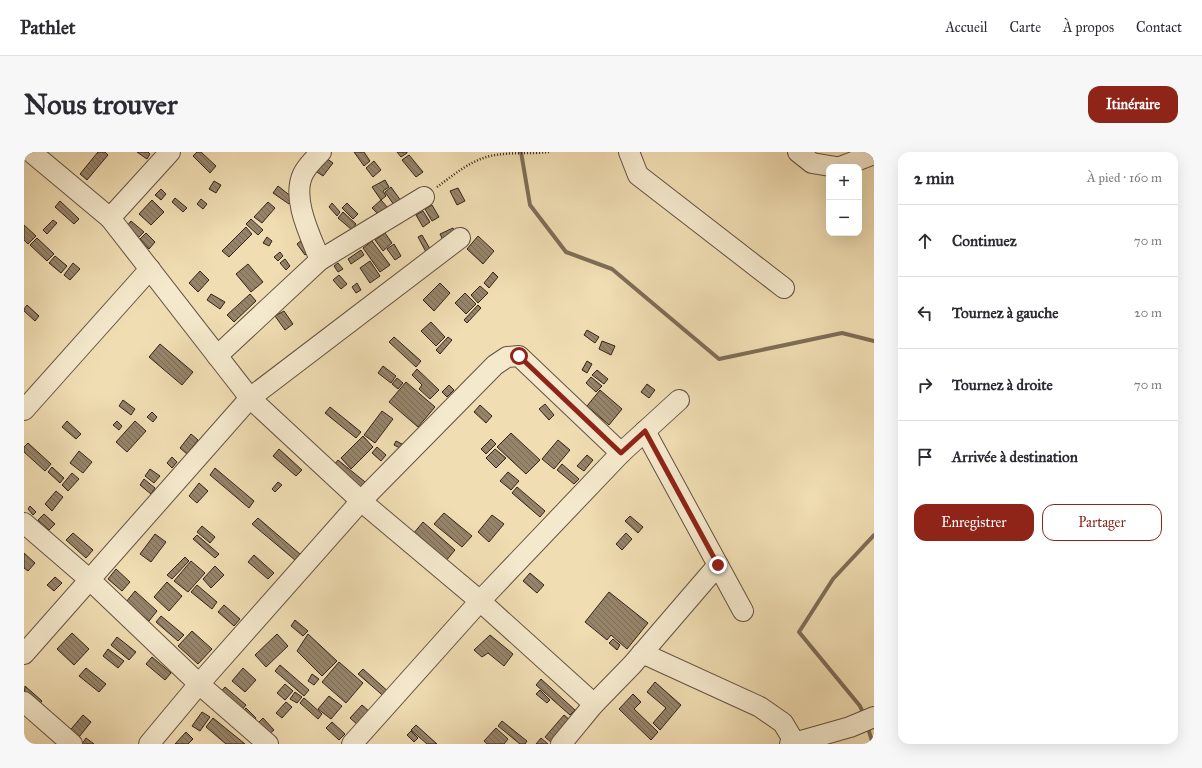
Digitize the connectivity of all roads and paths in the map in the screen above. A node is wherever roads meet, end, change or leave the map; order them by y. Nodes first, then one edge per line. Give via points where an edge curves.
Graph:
1 (31, 152) edge
2 (170, 152) edge
3 (321, 152) edge
4 (549, 152) edge
5 (629, 152) edge
6 (798, 152) edge
7 (874, 154) edge
8 (848, 164) edge
9 (826, 165) edge
10 (424, 196) joint
11 (110, 218) junction
12 (460, 238) dead end
13 (320, 260) junction
14 (150, 268) junction
15 (784, 288) dead end
16 (217, 356) junction
17 (250, 398) junction
18 (679, 400) dead end
19 (24, 410) edge
20 (645, 431) junction
21 (621, 453) junction
22 (361, 501) junction
23 (24, 523) edge
24 (718, 565) junction
25 (90, 580) junction
26 (480, 601) junction
27 (743, 611) dead end
28 (642, 653) junction
29 (24, 654) edge
30 (199, 684) junction
31 (24, 702) edge
32 (594, 704) junction
33 (874, 717) edge
34 (579, 735) edge
35 (793, 743) edge
36 (72, 744) edge
37 (149, 744) edge
38 (268, 744) edge
39 (352, 744) edge
40 (561, 744) edge

1 - 11 street
2 - 11 street
3 - 13 street via 303,174 299,193 302,214
4 - 10 path via 496,155 478,160
5 - 15 street via 638,175
6 - 9 street via 812,163
7 - 8 street
10 - 13 street
11 - 14 street
12 - 17 street
13 - 16 street
14 - 16 street
14 - 19 street
16 - 17 street
17 - 22 street
17 - 25 street
18 - 20 street
20 - 21 street
20 - 24 street
21 - 22 street via 519,356 507,356 495,365
21 - 26 street
22 - 26 street
22 - 30 street
23 - 25 street
24 - 27 street
24 - 28 street
25 - 29 street
25 - 30 street
26 - 32 street
26 - 39 street
28 - 32 street
28 - 35 street via 760,707 783,723
30 - 37 street
30 - 38 street
31 - 36 street
32 - 34 street
33 - 35 street via 850,727
34 - 40 street

